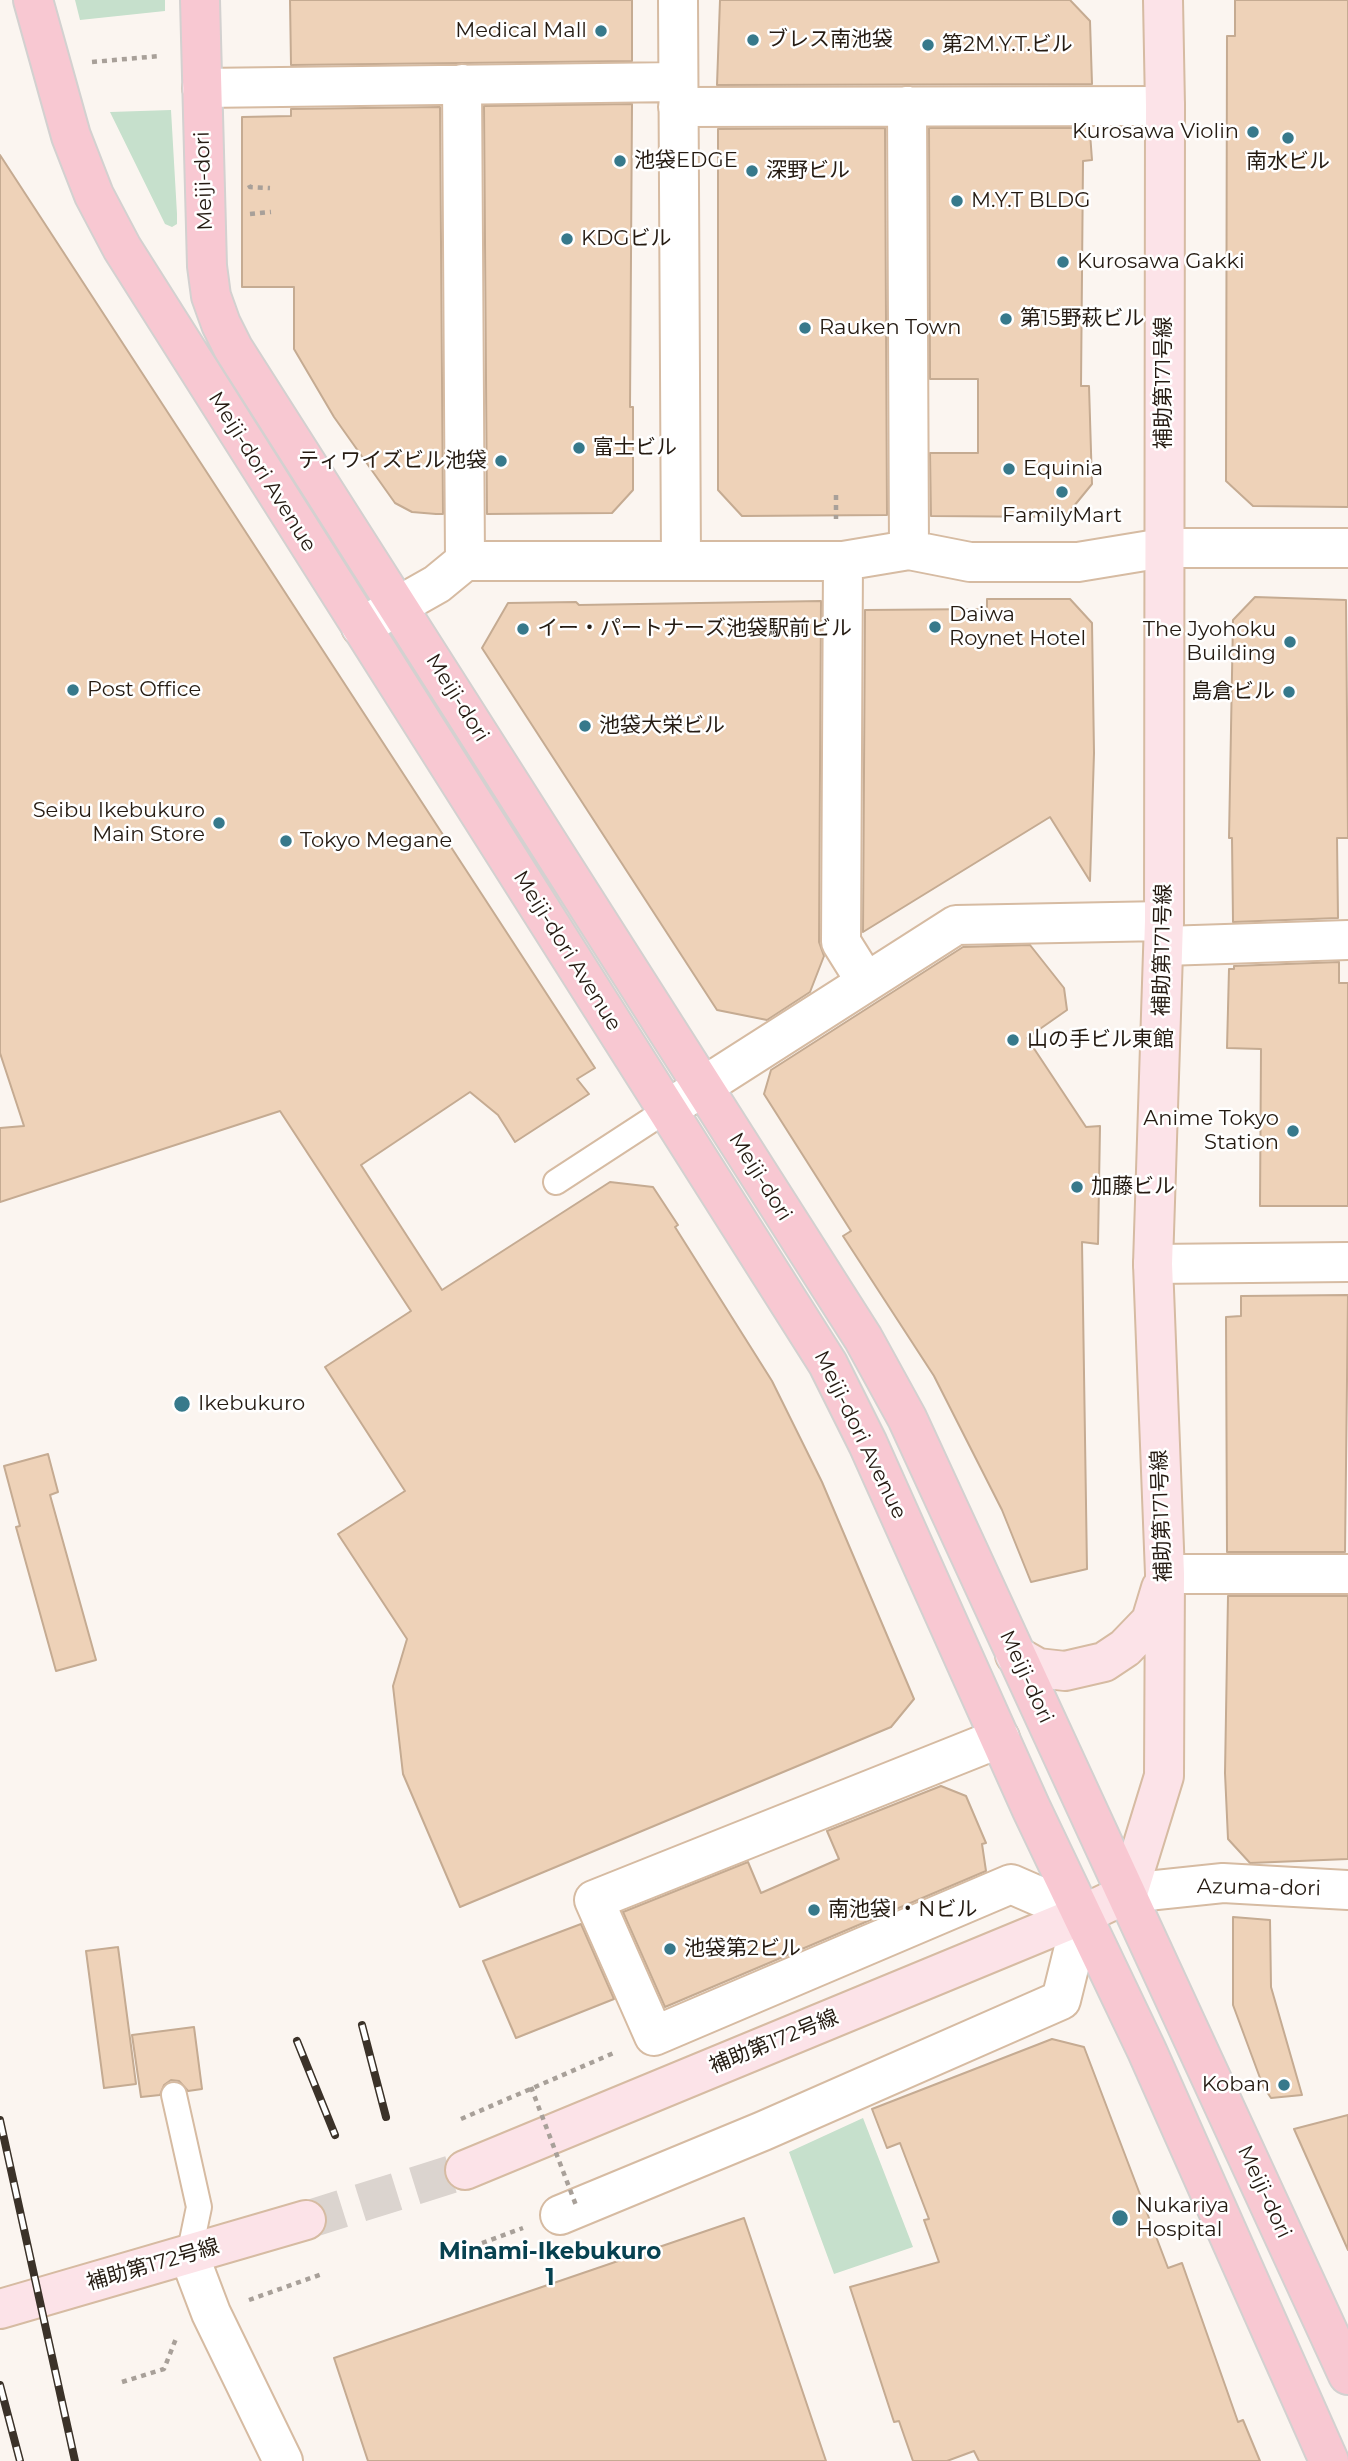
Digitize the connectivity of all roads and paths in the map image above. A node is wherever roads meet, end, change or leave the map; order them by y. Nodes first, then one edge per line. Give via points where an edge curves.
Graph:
1 (33, 0) edge
2 (200, 0) edge
3 (678, 0) edge
4 (1163, 0) edge
5 (166, 55) dead end
6 (91, 62) dead end
7 (462, 84) junction
8 (202, 88) junction
9 (678, 94) junction
10 (907, 106) junction
11 (1165, 106) junction
12 (249, 180) dead end
13 (270, 188) dead end
14 (271, 212) dead end
15 (250, 220) dead end
16 (836, 495) dead end
17 (836, 523) dead end
18 (1163, 548) junction
19 (1348, 548) edge
20 (909, 550) junction
21 (681, 560) junction
22 (465, 561) junction
23 (843, 561) junction
24 (399, 606) junction
25 (361, 627) junction
26 (1164, 933) junction
27 (1348, 940) edge
28 (866, 982) junction
29 (704, 1087) junction
30 (668, 1109) junction
31 (556, 1182) dead end
32 (1348, 1262) edge
33 (1153, 1264) junction
34 (1165, 1574) junction
35 (1348, 1574) edge
36 (1015, 1656) junction
37 (1000, 1738) junction
38 (1348, 1890) edge
39 (1128, 1894) junction
40 (1082, 1915) junction
41 (654, 2036) junction
42 (531, 2087) junction
43 (174, 2095) dead end
44 (461, 2119) dead end
45 (465, 2170) tunnel mouth
46 (568, 2211) joint
47 (306, 2220) tunnel mouth
48 (189, 2255) junction
49 (322, 2274) dead end
50 (251, 2299) dead end
51 (0, 2309) edge
52 (181, 2325) dead end
53 (1348, 2375) edge
54 (122, 2382) dead end
55 (283, 2461) edge
56 (1329, 2461) edge

1 - 25 main road, Meiji-dori Avenue via 71,136 121,248
2 - 8 main road, Meiji-dori
3 - 9 street
4 - 11 street, 補助第171号線
5 - 6 path
7 - 8 street
7 - 9 street
7 - 22 street
8 - 24 main road, Meiji-dori via 207,266 221,324
9 - 10 street
9 - 21 street
10 - 11 street
10 - 20 street
11 - 18 street, 補助第171号線
12 - 13 path via 250,187
14 - 15 path via 250,212
16 - 17 path
18 - 19 street
18 - 20 street via 1078,562 970,562
18 - 26 street, 補助第171号線
20 - 23 street
21 - 22 street
21 - 23 street
22 - 24 street
23 - 28 street via 841,942
24 - 25 street
24 - 29 main road, Meiji-dori
25 - 30 main road, Meiji-dori Avenue
26 - 27 street
26 - 28 street via 956,925
26 - 33 street, 補助第171号線
28 - 29 street
29 - 30 street
29 - 36 main road, Meiji-dori via 863,1338 907,1418
30 - 31 lane
30 - 37 main road, Meiji-dori Avenue via 828,1364
32 - 33 street
33 - 34 street, 補助第171号線
34 - 35 street
34 - 36 street via 1151,1621 1104,1662 1065,1671 1038,1668
34 - 39 street, 補助第171号線 via 1164,1776
36 - 39 main road, Meiji-dori
37 - 40 main road, Meiji-dori Avenue
37 - 41 street via 594,1900
38 - 39 street, Azuma-dori via 1223,1883
39 - 40 street, 補助第172号線
39 - 53 main road, Meiji-dori
40 - 41 street via 1011,1884
40 - 45 street, 補助第172号線
40 - 46 street via 1061,2000 763,2132
40 - 56 main road
41 - 42 path
42 - 44 path
42 - 46 path, bridge
43 - 48 lane via 199,2207
47 - 48 street, 補助第172号線
48 - 51 street, 補助第172号線
48 - 55 street via 211,2313
49 - 50 path
52 - 54 path via 164,2369

